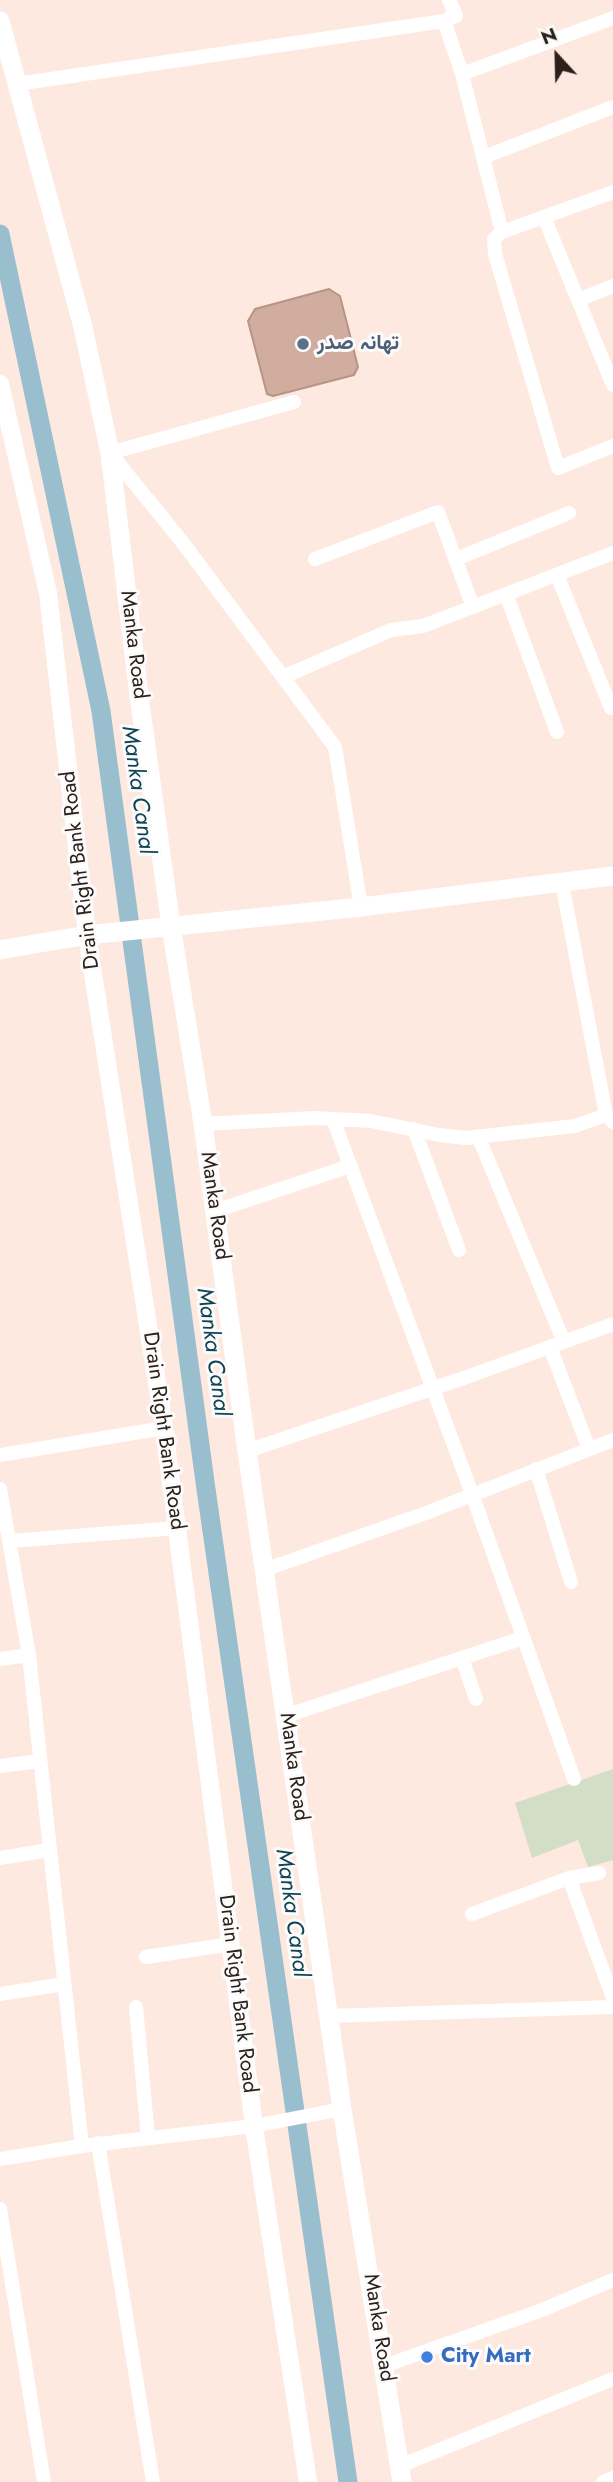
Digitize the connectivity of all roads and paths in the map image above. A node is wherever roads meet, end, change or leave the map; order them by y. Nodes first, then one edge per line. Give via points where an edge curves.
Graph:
1 (449, 0) edge
2 (613, 18) edge
3 (0, 21) edge
4 (444, 22) junction
5 (462, 74) junction
6 (17, 84) junction
7 (613, 107) edge
8 (484, 157) junction
9 (613, 192) edge
10 (544, 217) junction
11 (502, 232) junction
12 (613, 286) edge
13 (578, 300) junction
14 (0, 384) edge
15 (613, 385) edge
16 (293, 402) dead end
17 (613, 446) edge
18 (110, 453) junction
19 (569, 513) dead end
20 (613, 553) edge
21 (315, 559) dead end
22 (456, 559) junction
23 (557, 575) junction
24 (506, 594) junction
25 (473, 607) junction
26 (283, 677) junction
27 (611, 708) dead end
28 (557, 732) dead end
29 (613, 876) edge
30 (562, 883) junction
31 (361, 908) junction
32 (171, 926) junction
33 (87, 935) junction
34 (0, 950) edge
35 (333, 1119) junction
36 (609, 1119) edge
37 (203, 1124) junction
38 (414, 1129) junction
39 (478, 1136) junction
40 (350, 1166) junction
41 (215, 1211) junction
42 (458, 1250) dead end
43 (613, 1324) edge
44 (557, 1345) junction
45 (432, 1389) junction
46 (164, 1427) junction
47 (613, 1440) edge
48 (589, 1449) junction
49 (247, 1451) junction
50 (0, 1455) edge
51 (536, 1469) junction
52 (0, 1489) edge
53 (472, 1494) junction
54 (177, 1528) junction
55 (7, 1547) edge
56 (264, 1570) junction
57 (571, 1582) dead end
58 (523, 1638) junction
59 (29, 1655) junction
60 (462, 1658) junction
61 (0, 1659) edge
62 (476, 1699) dead end
63 (285, 1716) junction
64 (40, 1761) junction
65 (0, 1766) edge
66 (574, 1779) dead end
67 (49, 1850) junction
68 (0, 1858) edge
69 (599, 1873) dead end
70 (569, 1878) junction
71 (472, 1914) dead end
72 (230, 1944) junction
73 (145, 1957) dead end
74 (64, 1984) junction
75 (0, 1994) edge
76 (613, 1998) edge
77 (136, 2007) dead end
78 (613, 2007) edge
79 (328, 2017) junction
80 (342, 2109) junction
81 (254, 2126) junction
82 (148, 2138) junction
83 (98, 2143) junction
84 (82, 2146) junction
85 (0, 2159) edge
86 (0, 2209) edge
87 (613, 2280) edge
88 (384, 2366) junction
89 (613, 2379) edge
90 (401, 2474) edge
91 (613, 2478) edge
92 (44, 2482) edge
93 (153, 2482) edge
94 (308, 2482) edge
95 (603, 2482) edge

1 - 4 street via 456,16
2 - 5 street
3 - 6 main road, Manka Road
4 - 5 street
4 - 6 street
5 - 8 street
6 - 18 main road, Manka Road via 83,327
7 - 8 street
8 - 11 street
9 - 10 street
10 - 11 street
10 - 13 street
11 - 17 street via 494,239 495,254 558,468
12 - 13 street
13 - 15 street
14 - 33 street, Drain Right Bank Road via 48,593
16 - 18 street
18 - 26 street
18 - 32 main road, Manka Road
19 - 22 street
20 - 23 street
21 - 22 street via 438,512
22 - 25 street
23 - 24 street
23 - 27 street
24 - 25 street
24 - 28 street
25 - 26 street via 423,626 391,630
26 - 31 street via 335,747
29 - 30 main road
30 - 31 main road
30 - 36 street
31 - 32 main road
32 - 33 main road
32 - 37 main road, Manka Road
33 - 34 main road
33 - 46 street, Drain Right Bank Road
35 - 37 street
35 - 38 street
35 - 40 street
36 - 39 street
37 - 41 main road, Manka Road
38 - 39 street
38 - 42 street
39 - 44 street
40 - 41 street
40 - 45 street
41 - 49 main road, Manka Road
43 - 44 street
44 - 45 street
44 - 48 street
45 - 49 street
45 - 53 street
46 - 50 street
46 - 54 street, Drain Right Bank Road
47 - 48 street
48 - 51 street
49 - 56 main road, Manka Road
51 - 53 street
51 - 57 street
52 - 55 street
53 - 56 street
53 - 58 street
54 - 55 street
54 - 72 street, Drain Right Bank Road
55 - 59 street
56 - 63 main road, Manka Road
58 - 60 street
58 - 66 street
59 - 61 street
59 - 64 street
60 - 62 street
60 - 63 street
63 - 79 main road, Manka Road
64 - 65 street
64 - 67 street
67 - 68 street
67 - 74 street
69 - 70 street
70 - 71 street
70 - 76 street
72 - 73 street
72 - 81 street, Drain Right Bank Road
74 - 75 street
74 - 84 street
77 - 82 street
78 - 79 street
79 - 80 main road, Manka Road
80 - 81 street
80 - 88 main road, Manka Road
81 - 82 street
81 - 94 street, Drain Right Bank Road
82 - 83 street
83 - 84 street
83 - 93 street
84 - 85 street
86 - 92 street
87 - 88 street
88 - 90 main road, Manka Road
89 - 90 street
91 - 95 street

